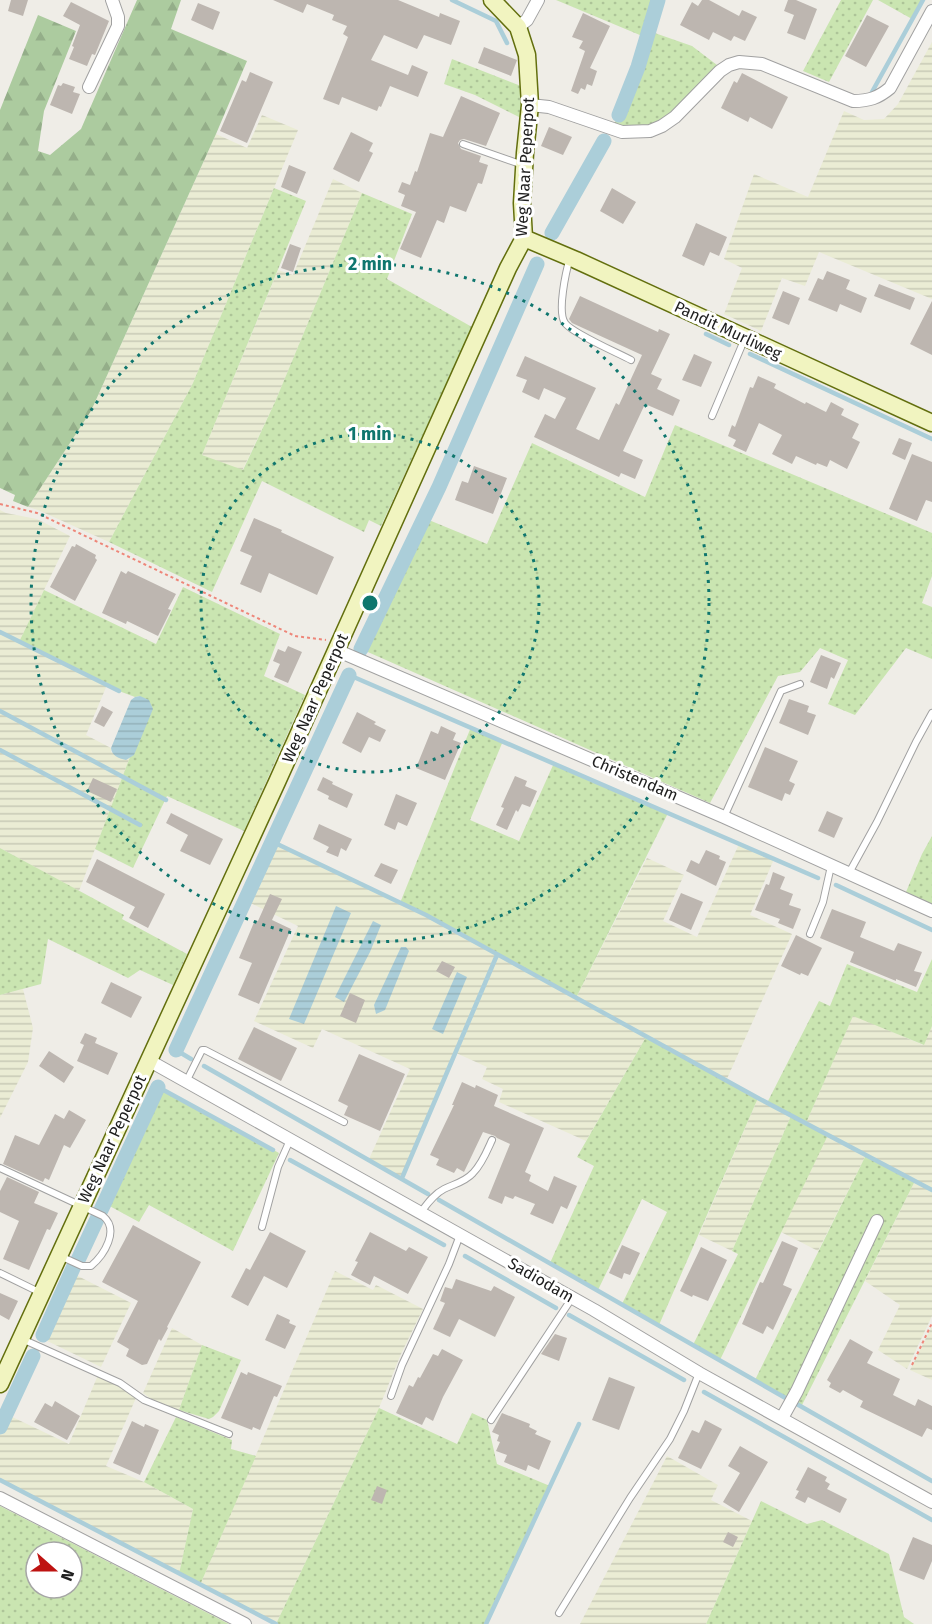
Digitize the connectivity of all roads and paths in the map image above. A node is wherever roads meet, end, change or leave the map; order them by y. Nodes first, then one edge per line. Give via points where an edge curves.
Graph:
1 (112, 0) edge
2 (492, 0) edge
3 (538, 0) edge
4 (932, 11) edge
5 (518, 27) junction
6 (89, 87) dead end
7 (530, 105) junction
8 (463, 144) dead end
9 (524, 165) junction
10 (524, 238) junction
11 (570, 258) junction
12 (745, 337) junction
13 (631, 360) dead end
14 (712, 416) dead end
15 (932, 423) edge
16 (0, 504) edge
17 (338, 646) junction
18 (800, 684) dead end
19 (932, 713) edge
20 (724, 817) junction
21 (831, 866) junction
22 (849, 874) junction
23 (932, 911) edge
24 (810, 934) dead end
25 (148, 1060) junction
26 (186, 1082) junction
27 (344, 1122) dead end
28 (290, 1140) junction
29 (492, 1140) dead end
30 (0, 1168) edge
31 (82, 1206) junction
32 (420, 1212) junction
33 (877, 1221) dead end
34 (262, 1227) dead end
35 (460, 1234) junction
36 (59, 1256) junction
37 (0, 1273) edge
38 (42, 1294) junction
39 (572, 1298) junction
40 (932, 1323) edge
41 (21, 1338) junction
42 (912, 1365) dead end
43 (699, 1373) junction
44 (0, 1384) edge
45 (391, 1396) dead end
46 (782, 1418) junction
47 (491, 1420) dead end
48 (228, 1434) dead end
49 (0, 1498) edge
50 (932, 1502) edge
51 (559, 1613) dead end
52 (244, 1624) edge

1 - 6 street via 118,26
2 - 5 street, Weg Naar Peperpot
3 - 5 street via 527,20
4 - 7 street via 890,88 867,101 853,101 762,64 739,62 720,71 675,117 650,131 622,132 549,107
5 - 7 street, Weg Naar Peperpot via 526,55
7 - 9 street, Weg Naar Peperpot
8 - 9 lane
9 - 10 street, Weg Naar Peperpot
10 - 11 street, Pandit Murliweg
10 - 17 street, Weg Naar Peperpot
11 - 12 street, Pandit Murliweg
11 - 13 lane via 562,313 565,322
12 - 14 lane
12 - 15 street, Pandit Murliweg
16 - 17 path via 37,513 295,636
17 - 20 street, Christendam
17 - 25 street, Weg Naar Peperpot
18 - 20 lane via 781,691
19 - 22 lane
20 - 21 street, Christendam
21 - 22 street, Christendam
21 - 24 lane
22 - 23 street, Christendam
25 - 26 street, Sadiodam
25 - 31 street, Weg Naar Peperpot
26 - 27 lane via 205,1050
26 - 28 street, Sadiodam
28 - 32 street, Sadiodam
28 - 34 lane via 278,1167
29 - 32 lane via 472,1174 442,1190
30 - 31 lane
31 - 36 street, Weg Naar Peperpot
31 - 36 lane via 108,1220 110,1237 91,1266
32 - 35 street, Sadiodam
33 - 46 street
35 - 39 street, Sadiodam
35 - 45 lane
36 - 38 street, Weg Naar Peperpot
37 - 38 lane
38 - 41 street, Weg Naar Peperpot
39 - 43 street, Sadiodam
39 - 47 lane
40 - 42 path
41 - 44 street, Weg Naar Peperpot
41 - 48 lane via 120,1383 144,1400
43 - 46 street, Sadiodam
43 - 51 lane via 670,1439
46 - 50 street, Sadiodam
49 - 52 street

